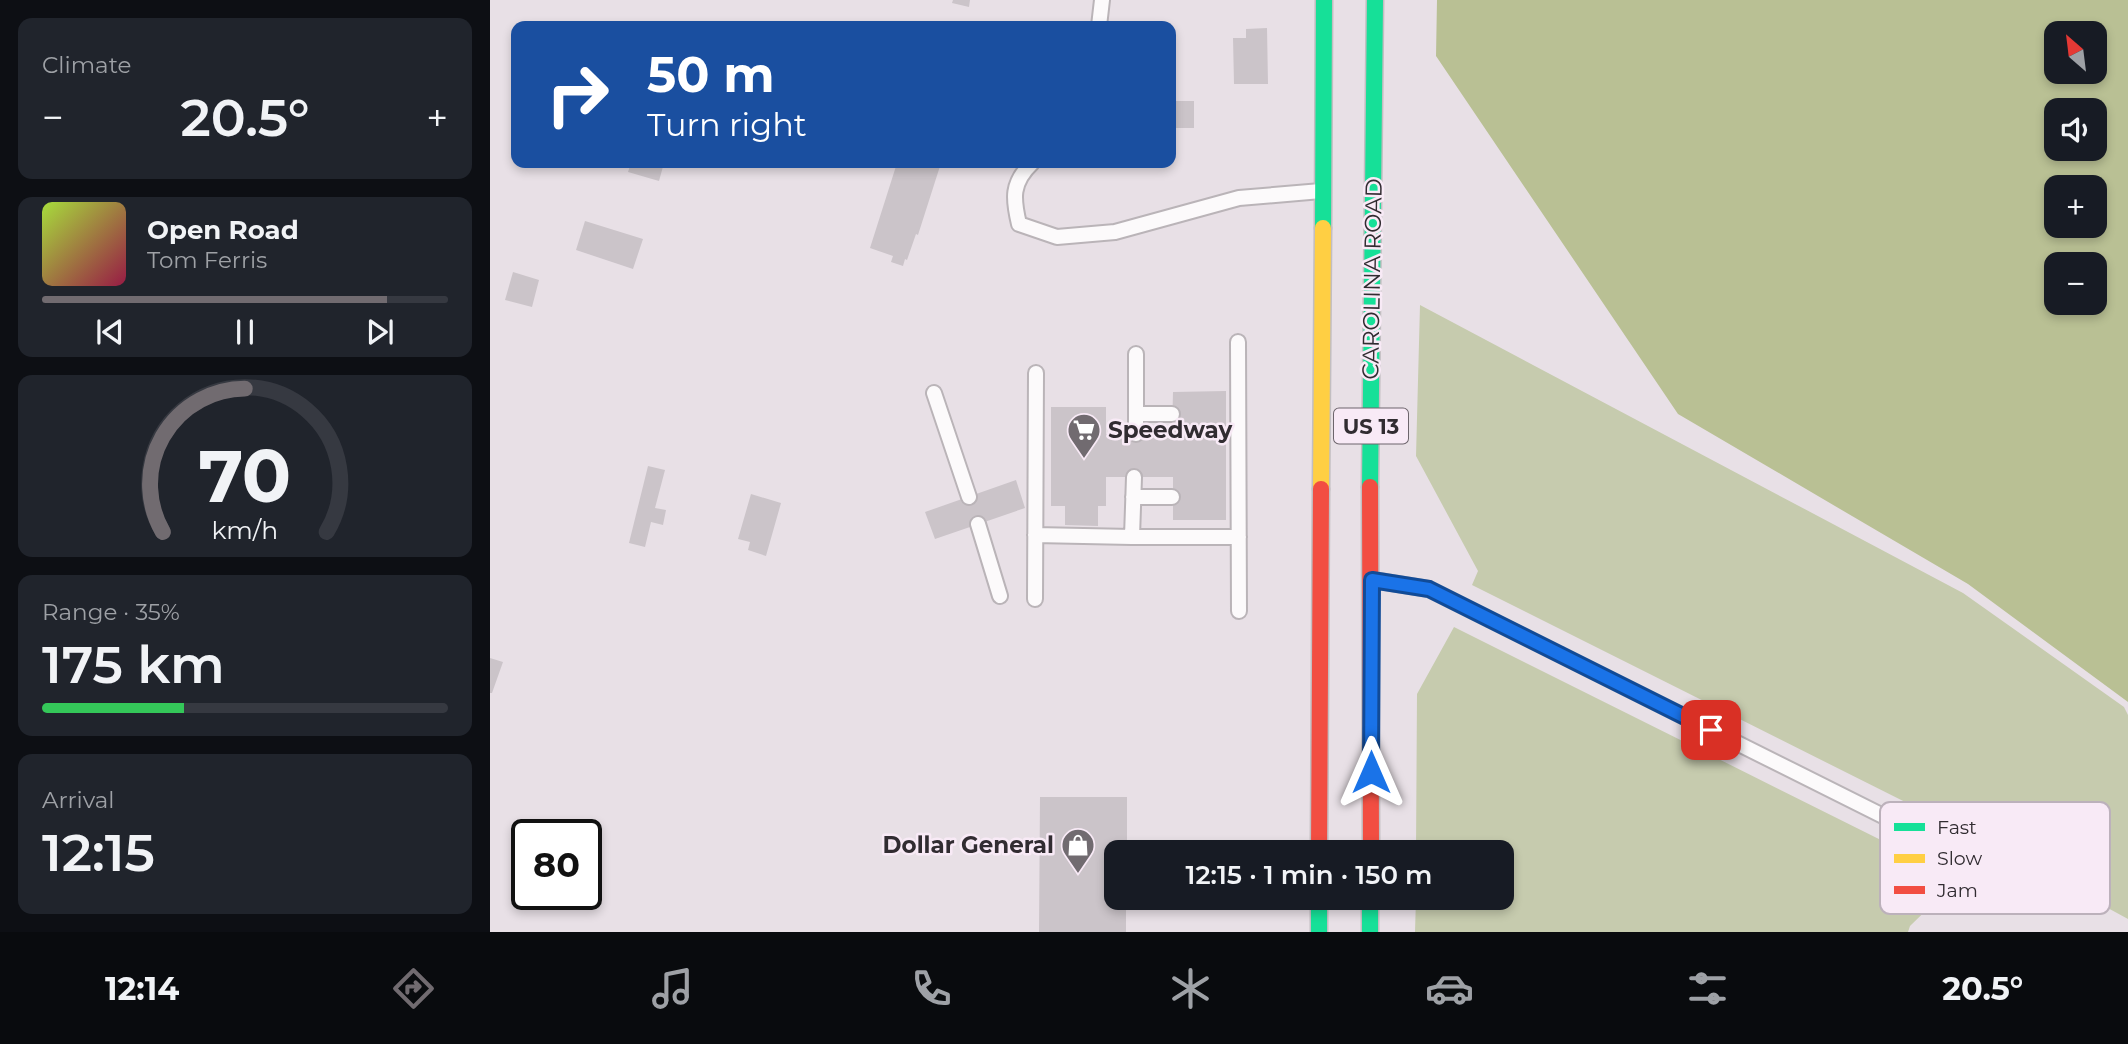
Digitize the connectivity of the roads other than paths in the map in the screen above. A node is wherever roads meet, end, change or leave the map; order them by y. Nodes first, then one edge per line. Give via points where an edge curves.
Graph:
1 (1102, 0) edge
2 (1324, 0) edge
3 (1375, 0) edge
4 (1100, 21) edge
5 (1026, 168) edge
6 (1322, 191) junction
7 (1238, 342) dead end
8 (1136, 354) dead end
9 (1037, 373) dead end
10 (934, 393) dead end
11 (1136, 414) junction
12 (1172, 414) dead end
13 (1136, 434) dead end
14 (1134, 477) dead end
15 (969, 497) dead end
16 (1133, 497) junction
17 (1172, 497) dead end
18 (978, 524) dead end
19 (1035, 535) junction
20 (1132, 537) junction
21 (1239, 537) junction
22 (1372, 580) junction
23 (1000, 596) dead end
24 (1035, 599) dead end
25 (1239, 611) dead end
26 (1880, 814) edge
27 (1319, 840) edge
28 (1371, 840) edge
29 (1319, 910) edge
30 (1370, 910) edge
31 (1319, 932) edge
32 (1370, 932) edge

1 - 4 lane
2 - 6 highway, US 13
3 - 22 highway, CAROLINA ROAD / US 13
5 - 6 lane via 1012,197 1019,224 1057,237 1115,232 1239,198
6 - 27 highway, US 13 via 1326,612
7 - 21 lane via 1232,498
8 - 11 lane
9 - 19 lane
10 - 15 lane
11 - 12 lane
11 - 13 lane
14 - 16 lane
16 - 17 lane
16 - 20 lane
18 - 23 lane
19 - 20 lane
19 - 24 lane
20 - 21 lane
21 - 25 lane
22 - 26 lane via 1429,589
22 - 28 highway, CAROLINA ROAD / US 13 via 1366,613
29 - 31 highway
30 - 32 highway

